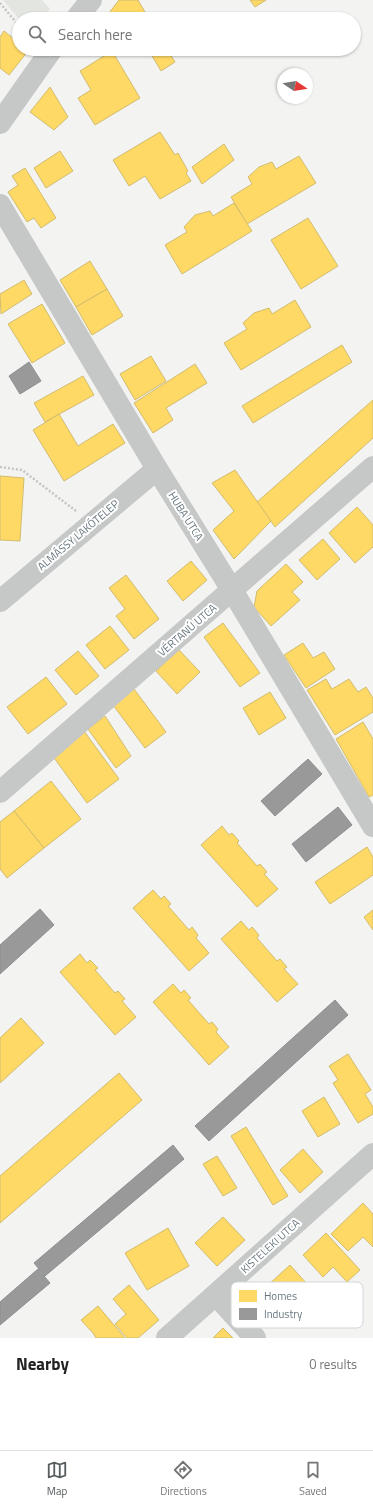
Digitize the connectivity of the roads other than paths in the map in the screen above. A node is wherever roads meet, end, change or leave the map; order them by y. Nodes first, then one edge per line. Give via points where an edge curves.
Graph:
1 (91, 0) edge
2 (82, 12) edge
3 (47, 56) edge
4 (0, 123) edge
5 (0, 205) edge
6 (373, 467) edge
7 (157, 469) junction
8 (232, 590) junction
9 (0, 600) edge
10 (0, 792) edge
11 (373, 826) edge
12 (373, 1154) edge
13 (216, 1294) junction
14 (231, 1311) edge
15 (246, 1328) edge
16 (167, 1338) edge
17 (255, 1338) edge

1 - 2 street
3 - 4 street
5 - 7 street, HUBA UTCA
6 - 8 street, VÉRTANÚ UTCA
7 - 8 street, HUBA UTCA
7 - 9 street, ALMÁSSY LAKÓTELEP
8 - 10 street, VÉRTANÚ UTCA
8 - 11 street, HUBA UTCA
12 - 13 street, KISTELEKI UTCA
13 - 14 street
13 - 16 street, KISTELEKI UTCA
15 - 17 street

